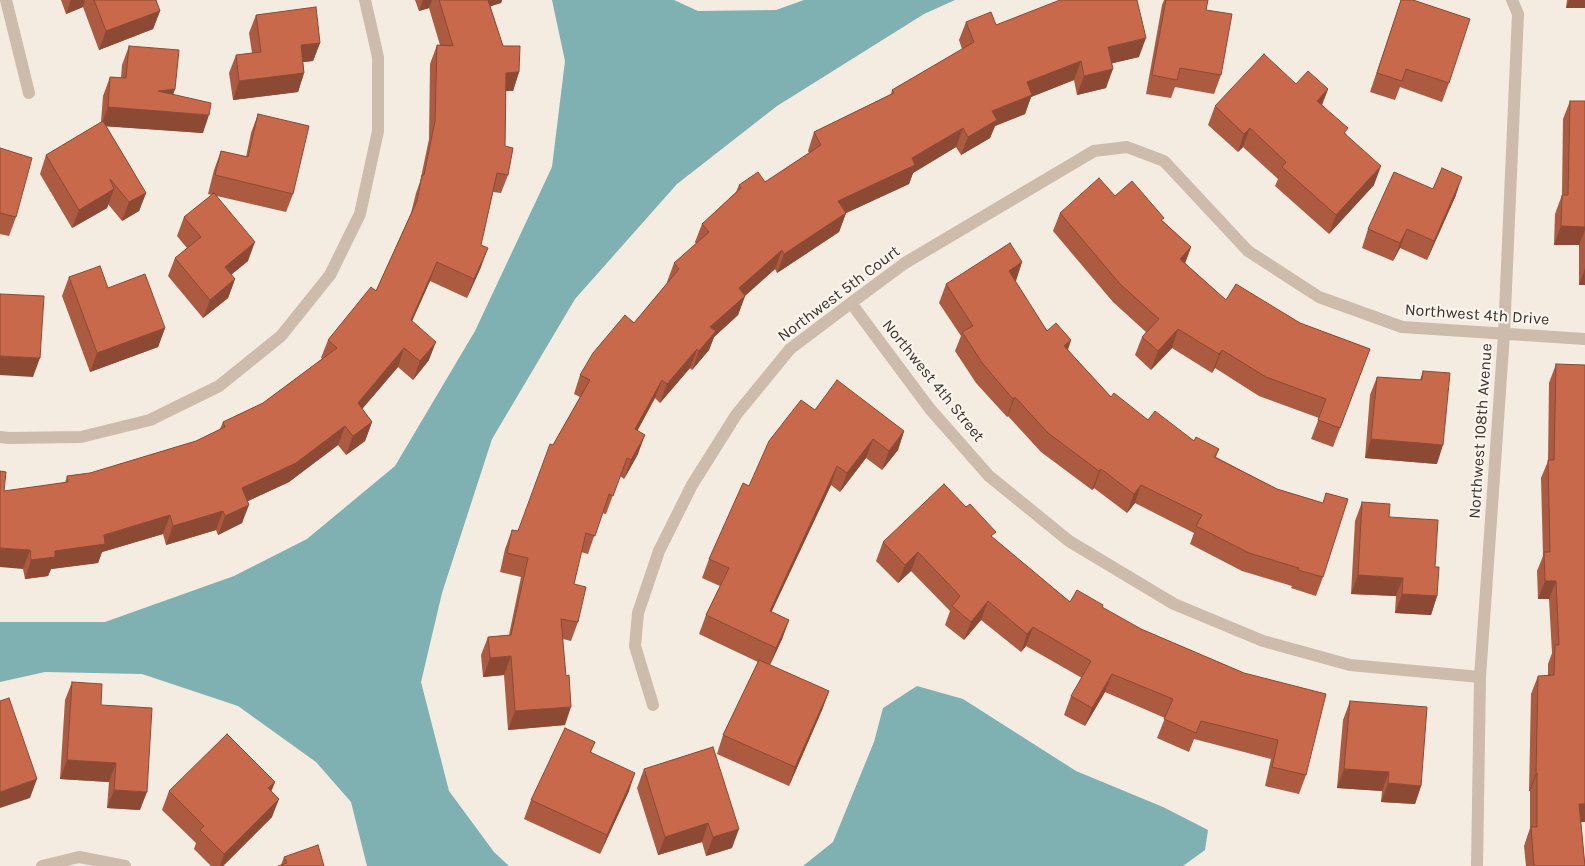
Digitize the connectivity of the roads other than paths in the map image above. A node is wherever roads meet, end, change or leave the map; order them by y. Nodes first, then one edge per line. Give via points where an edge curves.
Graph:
1 (6, 0) edge
2 (365, 0) edge
3 (1512, 0) edge
4 (29, 93) dead end
5 (1127, 147) joint
6 (851, 303) junction
7 (1504, 334) junction
8 (1585, 339) edge
9 (0, 437) edge
10 (1480, 677) junction
11 (653, 706) dead end
12 (42, 866) edge
13 (124, 866) edge
14 (1476, 866) edge

1 - 4 street
2 - 9 street via 378,57 378,131 360,214 330,275 281,336 219,386 150,420 90,435
3 - 7 street, Northwest 108th Avenue via 1518,14
5 - 6 street, Northwest 5th Court via 1094,151 905,263
5 - 7 street, Northwest 4th Drive via 1164,161 1248,251 1319,297 1402,327
6 - 10 street, Northwest 4th Street via 930,409 989,476 1069,541 1174,604 1263,642 1350,665
6 - 11 street, Northwest 5th Court via 790,349 736,415 692,485 659,551 638,613 635,646
7 - 8 street, Northwest 4th Drive
7 - 10 street, Northwest 108th Avenue
10 - 14 street, Northwest 108th Avenue
12 - 13 street via 79,857

